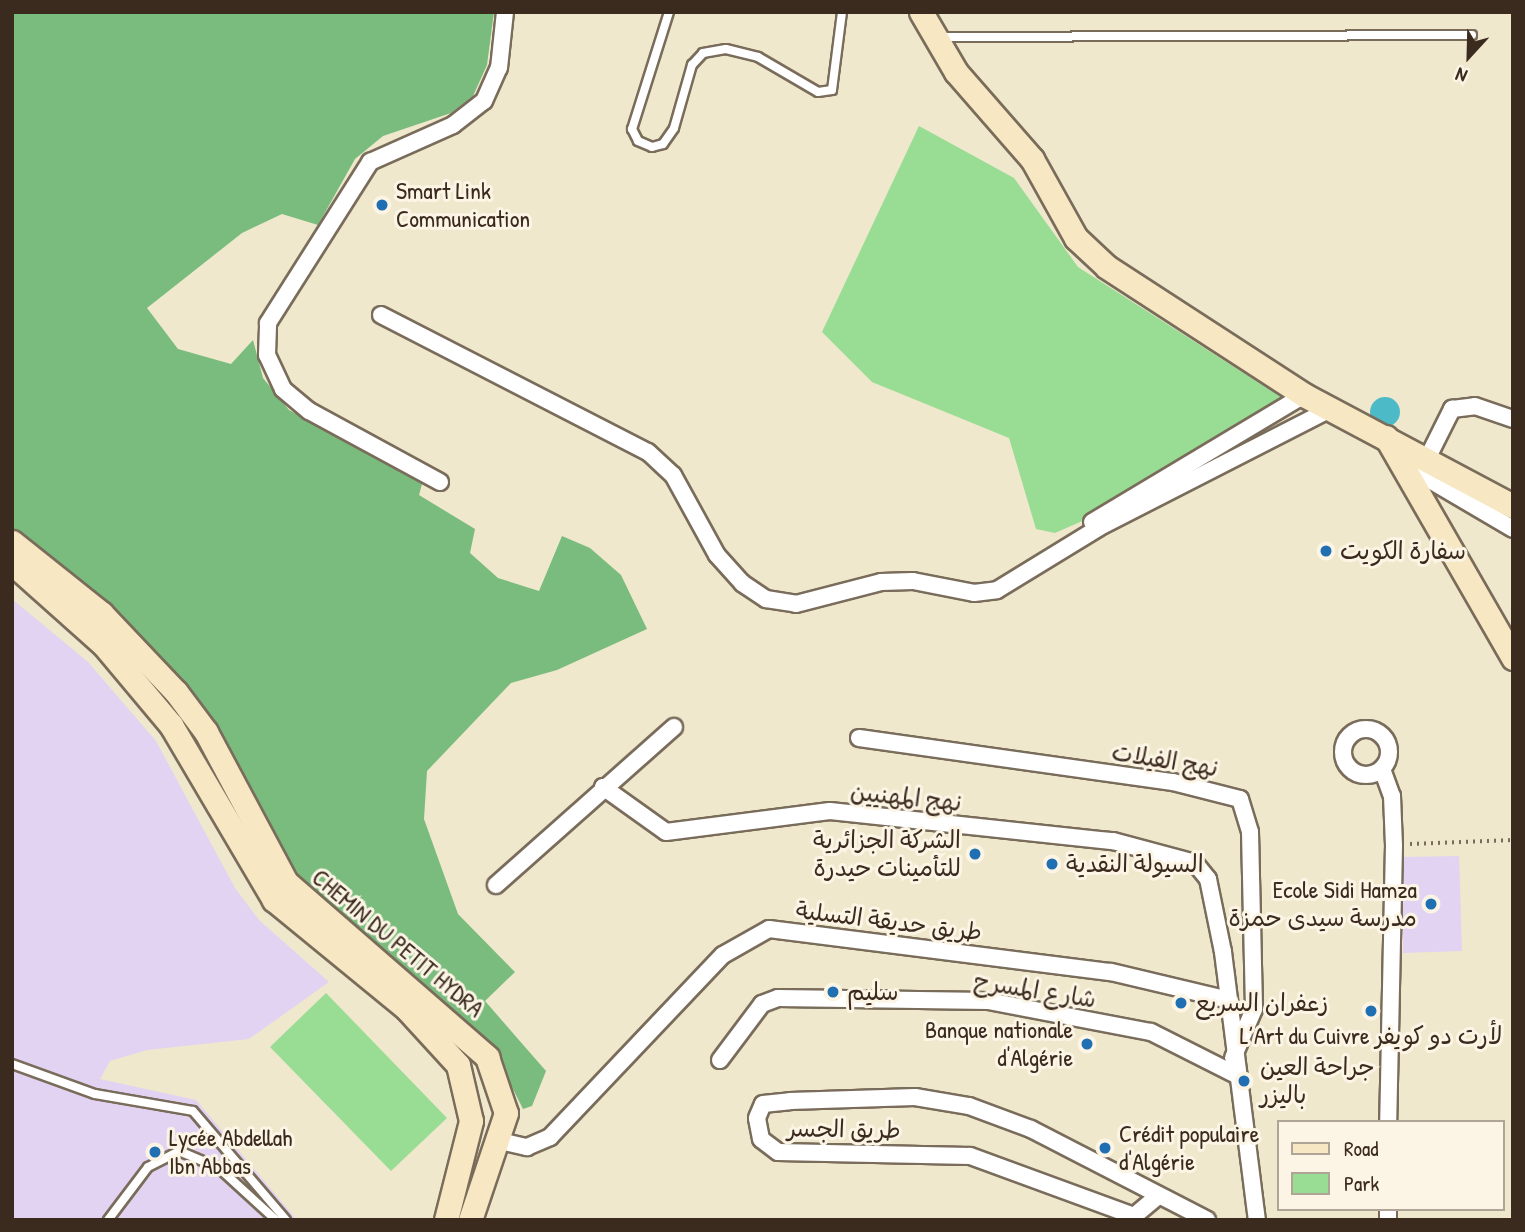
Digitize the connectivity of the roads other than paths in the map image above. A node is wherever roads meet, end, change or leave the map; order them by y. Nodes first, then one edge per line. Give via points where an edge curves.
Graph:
1 (505, 12) edge
2 (669, 12) edge
3 (842, 12) edge
4 (920, 12) edge
5 (1472, 35) dead end
6 (936, 37) junction
7 (381, 315) dead end
8 (1304, 395) junction
9 (1332, 408) junction
10 (1513, 419) edge
11 (1416, 465) junction
12 (440, 482) dead end
13 (1513, 506) edge
14 (1513, 529) edge
15 (12, 542) edge
16 (1055, 552) junction
17 (12, 563) edge
18 (1513, 658) edge
19 (674, 727) dead end
20 (859, 738) dead end
21 (1382, 769) dead end
22 (603, 787) junction
23 (496, 885) dead end
24 (1229, 1000) junction
25 (1233, 1058) junction
26 (720, 1060) dead end
27 (12, 1064) edge
28 (1236, 1075) junction
29 (1388, 1120) edge
30 (500, 1141) junction
31 (1158, 1196) junction
32 (107, 1220) edge
33 (276, 1220) edge
34 (286, 1220) edge
35 (446, 1220) edge
36 (470, 1220) edge
37 (1207, 1220) edge
38 (1257, 1220) edge

1 - 12 street via 499,68 484,101 453,125 370,162 268,323 267,355 284,389 309,411
2 - 3 lane via 632,129 638,141 652,147 663,144 674,128 692,65 703,53 726,49 758,57 818,92 832,90
4 - 6 main road
5 - 6 lane
6 - 8 main road via 956,72 1032,159 1076,238 1117,274
7 - 16 street via 648,452 673,475 717,555 766,599 796,604 881,582 913,581 974,593 997,590
8 - 9 main road
8 - 16 street via 1098,517
9 - 11 main road via 1386,437
9 - 16 street
10 - 11 street via 1475,406 1452,409
11 - 13 main road
11 - 14 street
11 - 18 main road
15 - 30 main road, CHEMIN DU PETIT HYDRA via 101,613 176,692 206,732 286,882 487,1057 506,1113
17 - 35 main road, CHEMIN DU PETIT HYDRA via 103,644 171,725 274,900 406,1008 458,1065 471,1122
19 - 22 street
20 - 25 street, نهج الفيلات via 1172,782 1240,799 1250,832 1254,1009
21 - 29 street via 1392,796 1394,845
22 - 23 street
22 - 24 street, نهج المهنيين via 666,832 830,811 1125,843 1182,858 1208,879
24 - 25 street
24 - 30 street, طريق حديقة التسلية via 1111,972 769,929 723,955 550,1137 527,1147
25 - 28 street
26 - 28 street, شارع المسرح via 762,1004 778,998 988,1002 1151,1032
27 - 34 lane via 95,1094 193,1111
28 - 38 street
30 - 36 main road, CHEMIN DU PETIT HYDRA
31 - 31 street, طريق الجسر via 1031,1129 969,1107 915,1097 790,1101 763,1104 757,1118 761,1139 778,1152 970,1156 1134,1216
31 - 37 street, طريق الجسر
32 - 33 lane via 148,1167 179,1151 219,1168

